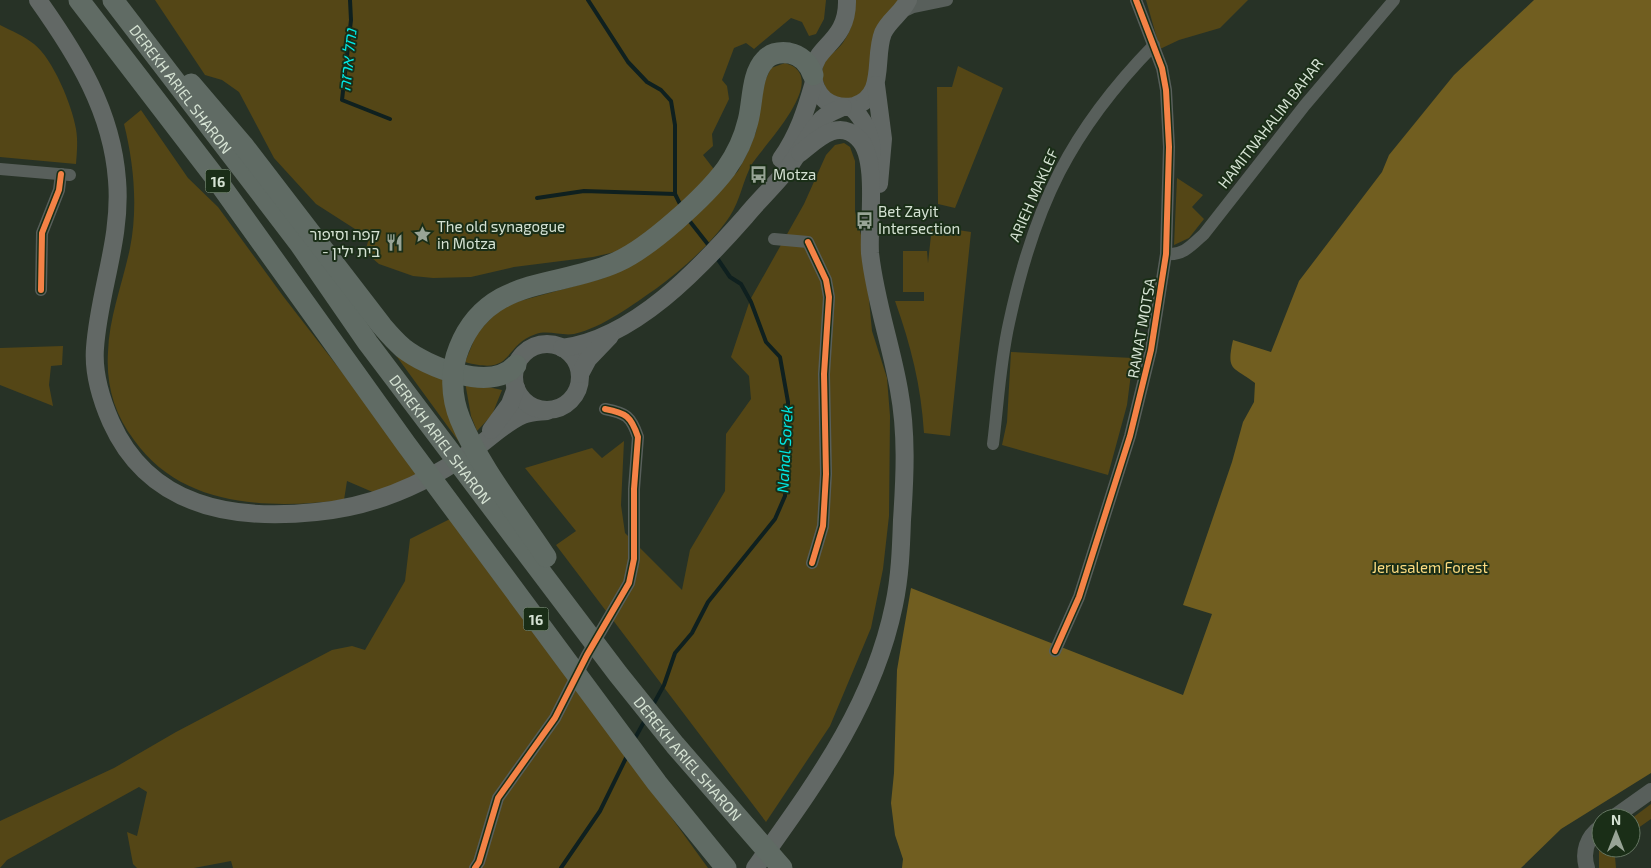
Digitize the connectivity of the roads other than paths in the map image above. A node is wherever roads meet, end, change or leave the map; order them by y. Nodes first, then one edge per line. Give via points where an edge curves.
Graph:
1 (38, 0) edge
2 (79, 0) edge
3 (113, 0) edge
4 (118, 0) edge
5 (847, 0) edge
6 (908, 0) edge
7 (947, 0) edge
8 (1136, 0) edge
9 (1394, 0) edge
10 (897, 14) junction
11 (1154, 44) junction
12 (814, 78) junction
13 (876, 85) junction
14 (844, 107) junction
15 (800, 153) junction
16 (0, 169) edge
17 (870, 186) junction
18 (749, 212) junction
19 (774, 239) dead end
20 (1166, 254) junction
21 (40, 290) dead end
22 (882, 315) junction
23 (617, 329) junction
24 (562, 348) junction
25 (516, 365) junction
26 (580, 374) junction
27 (516, 388) junction
28 (605, 409) dead end
29 (547, 411) junction
30 (992, 444) dead end
31 (470, 453) junction
32 (812, 563) dead end
33 (1055, 651) dead end
34 (618, 674) junction
35 (1651, 792) edge
36 (1628, 808) edge
37 (1591, 840) edge
38 (475, 868) edge
39 (726, 868) edge
40 (755, 868) edge
41 (782, 868) edge
42 (1588, 868) edge

1 - 31 main road via 82,66 111,139 118,196 116,236 97,328 96,372 107,413 120,440 139,465 162,486 191,501 229,511 279,514 350,507 397,493
2 - 39 highway, DEREKH ARIEL SHARON / 16 via 214,176 657,783
3 - 34 highway, DEREKH ARIEL SHARON / 16 via 299,243 368,343
4 - 25 highway via 217,112 393,338 426,363 463,375 493,377 508,372
5 - 12 main road via 842,29 819,55
6 - 10 main road
7 - 10 street
8 - 11 street, RAMAT MOTSA
9 - 20 street, HAMITNAHALIM BAHAR via 1304,104 1204,234 1186,250 1175,255
10 - 13 main road via 880,44
11 - 20 street, RAMAT MOTSA via 1163,75 1169,117
11 - 30 street, ARIEH MAKLEF via 1121,80 1079,135 1060,168 1033,229 1008,324
12 - 14 main road via 822,97
12 - 18 main road via 793,141
12 - 34 highway via 808,64 793,54 778,53 765,59 758,71 748,122 740,144 728,167 707,190 647,245 619,262 503,296 482,312 462,341 454,366 455,400 460,419 483,461
13 - 14 main road via 865,100
13 - 22 main road via 882,138 878,232
14 - 15 main road via 822,118
14 - 17 main road via 851,107 859,116 870,140
15 - 17 main road via 830,131 852,133 866,150
15 - 18 main road
16 - 21 street via 66,174 42,233
17 - 22 main road via 870,253
18 - 23 main road via 698,268 649,309
19 - 32 street via 808,242 826,280 829,297 824,374 826,474 823,526
20 - 33 street, RAMAT MOTSA via 1151,350 1130,436 1079,597
22 - 40 main road via 905,427 900,569 894,605 863,700 831,758
23 - 24 main road via 587,343
23 - 26 main road via 595,351
24 - 25 main road via 548,344 537,346 525,352
24 - 26 main road via 576,361
25 - 27 main road
26 - 29 main road via 578,389 570,402
27 - 29 main road via 522,400
27 - 31 main road via 502,415
28 - 38 street via 622,412 629,418 638,437 632,571 624,593 555,718 498,798
29 - 31 main road via 524,414
34 - 41 highway, DEREKH ARIEL SHARON / 16
35 - 36 street
37 - 42 street via 1585,849

